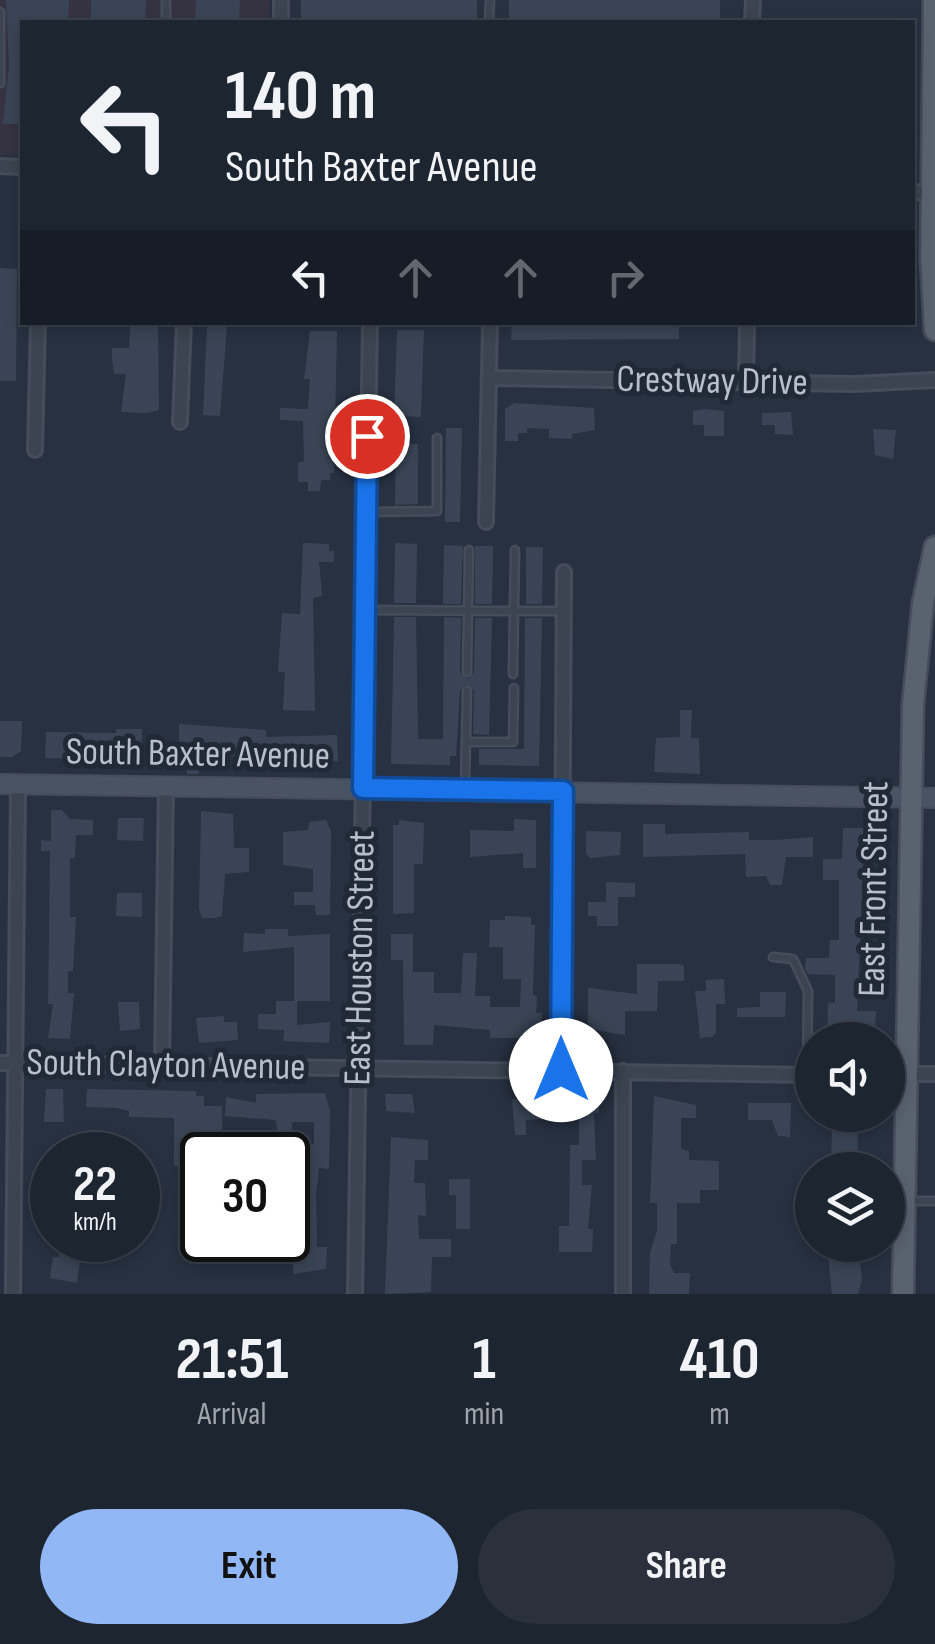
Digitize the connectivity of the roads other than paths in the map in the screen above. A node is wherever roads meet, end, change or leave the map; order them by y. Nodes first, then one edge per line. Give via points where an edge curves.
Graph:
1 (934, 0) edge
2 (0, 12) edge
3 (0, 83) edge
4 (926, 193) edge
5 (38, 325) edge
6 (184, 325) edge
7 (370, 325) edge
8 (490, 325) edge
9 (747, 325) edge
10 (935, 330) edge
11 (488, 378) junction
12 (935, 380) edge
13 (746, 381) junction
14 (180, 422) dead end
15 (437, 438) dead end
16 (36, 450) dead end
17 (365, 512) junction
18 (486, 522) dead end
19 (935, 547) edge
20 (469, 550) dead end
21 (514, 550) dead end
22 (564, 572) dead end
23 (364, 610) junction
24 (468, 611) junction
25 (514, 611) junction
26 (564, 611) junction
27 (467, 672) dead end
28 (513, 674) dead end
29 (514, 688) dead end
30 (467, 691) dead end
31 (466, 742) junction
32 (9, 785) edge
33 (166, 786) junction
34 (363, 788) junction
35 (465, 790) junction
36 (563, 791) junction
37 (910, 798) junction
38 (935, 798) edge
39 (773, 957) dead end
40 (809, 1022) edge
41 (899, 1022) edge
42 (0, 1063) edge
43 (16, 1063) junction
44 (162, 1064) junction
45 (358, 1067) junction
46 (561, 1070) junction
47 (624, 1072) junction
48 (905, 1074) edge
49 (935, 1074) edge
50 (795, 1075) edge
51 (905, 1201) edge
52 (935, 1201) edge
53 (903, 1262) edge
54 (13, 1294) edge
55 (355, 1294) edge
56 (623, 1294) edge
57 (903, 1294) edge

1 - 4 main road
2 - 3 lane
4 - 10 main road
5 - 16 street
6 - 14 street
7 - 17 street, East Houston Street
8 - 11 street
9 - 13 street
11 - 13 street, Crestway Drive
11 - 18 street
12 - 13 street, Crestway Drive
15 - 17 lane via 437,511
17 - 23 street, East Houston Street
19 - 37 main road, East Front Street via 916,666
20 - 24 lane
21 - 25 lane
22 - 26 street
23 - 24 lane
23 - 34 street, East Houston Street
24 - 25 lane
24 - 27 lane
25 - 26 lane
25 - 28 lane
26 - 36 street
29 - 31 lane via 513,742
30 - 31 lane
31 - 35 lane
32 - 33 street, South Baxter Avenue
32 - 43 street
33 - 34 street, South Baxter Avenue
33 - 44 street
34 - 35 street, South Baxter Avenue
34 - 45 street, East Houston Street
35 - 36 street, South Baxter Avenue
36 - 37 street, South Baxter Avenue
36 - 46 street
37 - 38 street, South Baxter Avenue
37 - 41 main road, East Front Street
39 - 40 lane via 794,959 808,990
42 - 43 street, South Clayton Avenue
43 - 44 street, South Clayton Avenue
43 - 54 street
44 - 45 street, South Clayton Avenue
45 - 46 street, South Clayton Avenue
45 - 55 street, East Houston Street
46 - 47 street, South Clayton Avenue
47 - 50 street, South Clayton Avenue
47 - 56 street
48 - 49 street
51 - 52 lane
53 - 57 main road, East Front Street

